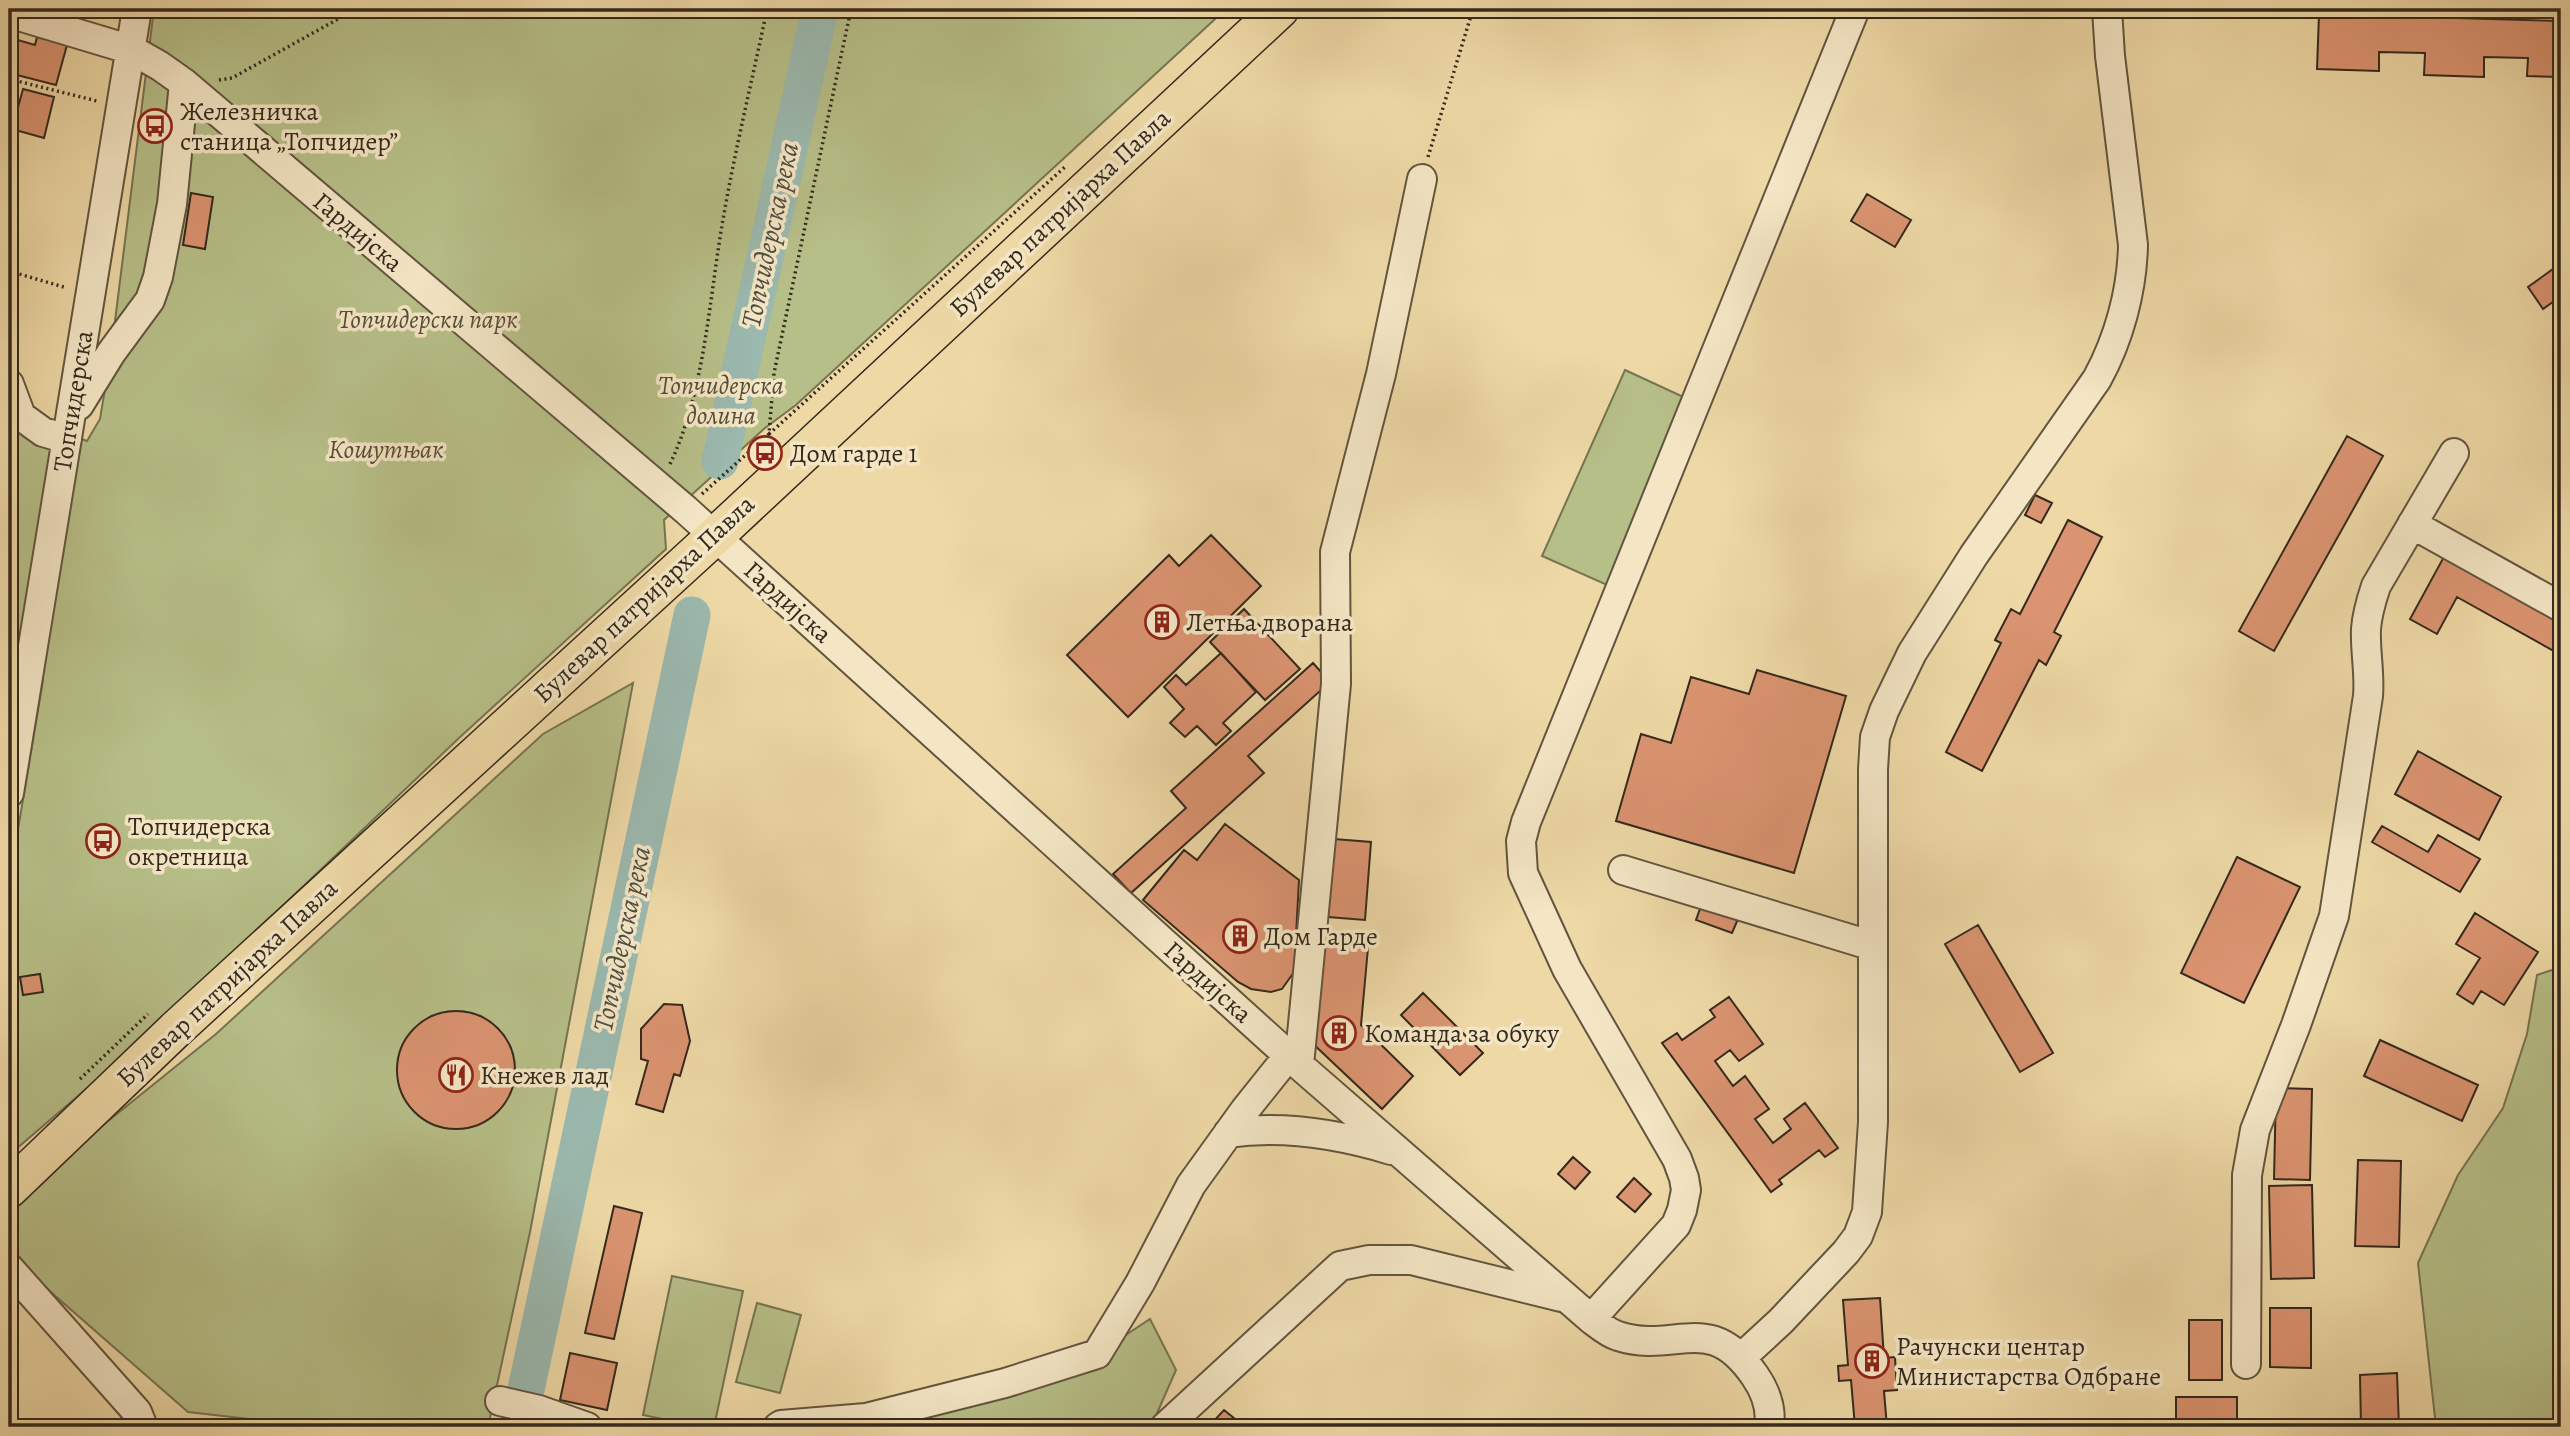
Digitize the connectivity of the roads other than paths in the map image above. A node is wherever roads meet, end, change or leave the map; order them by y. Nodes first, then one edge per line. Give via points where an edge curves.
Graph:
1 (137, 9) edge
2 (1280, 9) edge
3 (1855, 9) edge
4 (2107, 9) edge
5 (9, 13) edge
6 (132, 50) junction
7 (184, 83) junction
8 (1422, 179) road end
9 (9, 384) edge
10 (69, 429) junction
11 (2454, 453) dead end
12 (2412, 524) junction
13 (715, 536) junction
14 (2561, 607) edge
15 (9, 793) edge
16 (1623, 870) dead end
17 (1873, 946) junction
18 (1294, 1060) junction
19 (1228, 1133) junction
20 (1400, 1153) junction
21 (9, 1189) edge
22 (9, 1268) edge
23 (1567, 1298) junction
24 (1591, 1319) junction
25 (1742, 1357) junction
26 (2246, 1364) dead end
27 (500, 1401) dead end
28 (143, 1427) edge
29 (587, 1427) edge
30 (778, 1427) edge
31 (1165, 1427) edge
32 (1769, 1427) edge

1 - 6 street, Топчидерска
2 - 13 main road, Булевар патријарха Павла
3 - 24 street via 1521,841 1523,873 1567,969 1684,1178 1684,1199 1675,1225
4 - 17 street via 2133,246 2127,295 2108,359 2097,379 1936,613 1884,711 1875,737 1873,769
5 - 6 street, Гардијска
6 - 7 street, Гардијска
6 - 10 street, Топчидерска
7 - 10 street via 172,204 159,277 150,300 111,353
7 - 13 street, Гардијска
8 - 18 street via 1381,374 1335,552 1336,684
9 - 10 street via 22,416 43,432
10 - 15 street, Топчидерска
11 - 12 street
12 - 14 street
12 - 26 street via 2368,609 2368,696 2334,916 2251,1149
13 - 18 street, Гардијска
13 - 21 main road, Булевар патријарха Павла via 205,1002
16 - 17 street
17 - 25 street via 1873,1122 1863,1226 1837,1262
18 - 19 street
18 - 20 street, Гардијска
19 - 20 street via 1293,1131 1347,1136
19 - 30 street via 1191,1185 1097,1354 1004,1384 866,1418
20 - 23 street, Гардијска
22 - 28 street via 137,1412
23 - 24 street, Гардијска
23 - 31 street via 1411,1260 1369,1260 1340,1266
24 - 25 street, Гардијска via 1616,1336 1708,1339 1729,1346
25 - 32 street via 1769,1403
27 - 29 street

